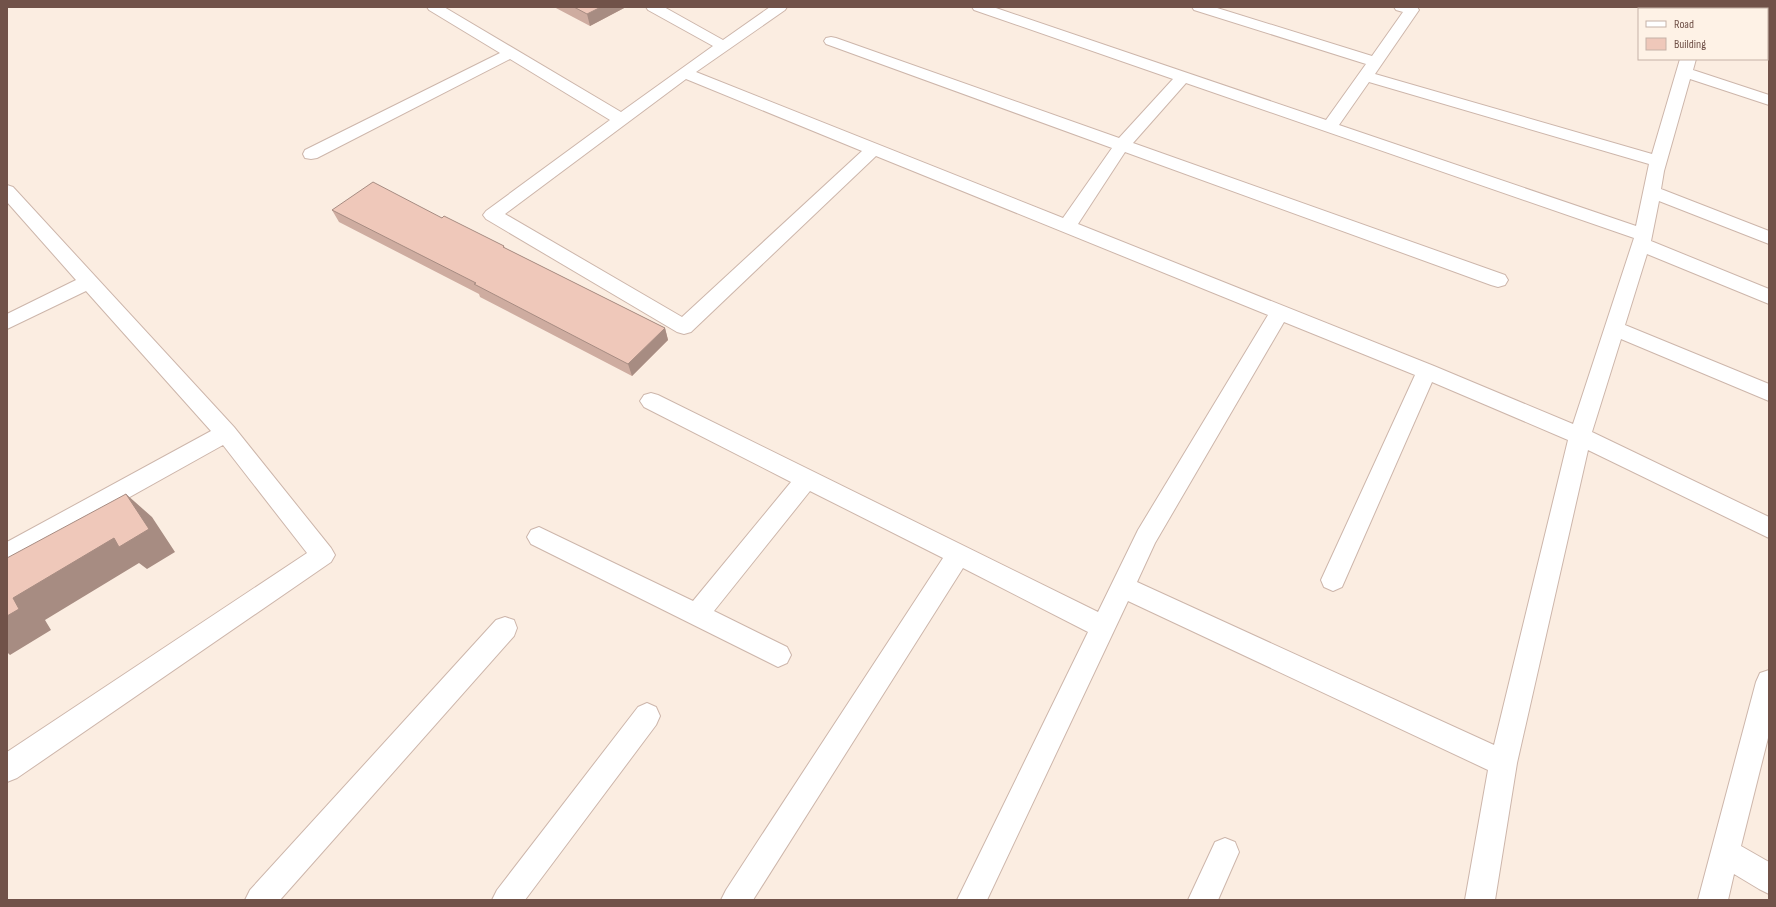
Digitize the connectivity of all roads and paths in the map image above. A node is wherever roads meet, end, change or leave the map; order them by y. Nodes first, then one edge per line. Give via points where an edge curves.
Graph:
1 (434, 7) edge
2 (653, 7) edge
3 (780, 7) edge
4 (979, 7) edge
5 (1199, 7) edge
6 (1401, 7) edge
7 (832, 41) dead end
8 (723, 46) junction
9 (511, 53) junction
10 (1376, 62) junction
11 (1686, 66) edge
12 (684, 73) junction
13 (1365, 76) junction
14 (1184, 77) junction
15 (1769, 100) edge
16 (621, 119) junction
17 (1329, 127) junction
18 (1122, 145) junction
19 (874, 149) junction
20 (311, 154) dead end
21 (1658, 161) junction
22 (7, 191) edge
23 (1652, 192) junction
24 (1067, 226) junction
25 (1769, 238) edge
26 (1643, 239) junction
27 (1498, 280) dead end
28 (90, 281) junction
29 (1769, 297) edge
30 (1280, 312) junction
31 (7, 322) edge
32 (1614, 328) junction
33 (1427, 370) junction
34 (1769, 393) edge
35 (651, 401) dead end
36 (226, 433) junction
37 (1580, 436) junction
38 (807, 479) junction
39 (1769, 528) edge
40 (539, 537) dead end
41 (7, 554) edge
42 (958, 554) junction
43 (1333, 580) dead end
44 (1122, 587) junction
45 (696, 615) junction
46 (1103, 627) junction
47 (505, 628) dead end
48 (778, 655) dead end
49 (1768, 692) edge
50 (647, 716) dead end
51 (1503, 764) junction
52 (7, 768) edge
53 (1225, 852) dead end
54 (1725, 852) junction
55 (1769, 879) edge
56 (260, 900) edge
57 (507, 900) edge
58 (736, 900) edge
59 (972, 900) edge
60 (1203, 900) edge
61 (1480, 900) edge
62 (1713, 900) edge

1 - 9 street
2 - 8 street
3 - 8 street
4 - 14 street
5 - 10 street
6 - 10 street via 1412,10
7 - 18 street
8 - 12 street
9 - 16 street
9 - 20 street
10 - 13 street
11 - 15 street
11 - 21 street
12 - 16 street
12 - 19 street
13 - 17 street
13 - 21 street
14 - 17 street
14 - 18 street
16 - 19 street via 492,215 684,327
17 - 26 street
18 - 24 street
18 - 27 street
19 - 24 street
21 - 23 street
22 - 28 street
23 - 25 street
23 - 26 street
24 - 30 street
26 - 29 street
26 - 32 street
28 - 31 street
28 - 36 street
30 - 33 street
30 - 44 street via 1146,537
32 - 34 street
32 - 37 street
33 - 37 street
33 - 43 street
35 - 38 street
36 - 41 street
36 - 52 street via 323,555
37 - 39 street
37 - 51 street
38 - 42 street
38 - 45 street
40 - 45 street
42 - 46 street
42 - 58 street
44 - 46 street
44 - 51 street
45 - 48 street
46 - 59 street
47 - 56 street
49 - 54 street
50 - 57 street
51 - 61 street
53 - 60 street
54 - 55 street
54 - 62 street

